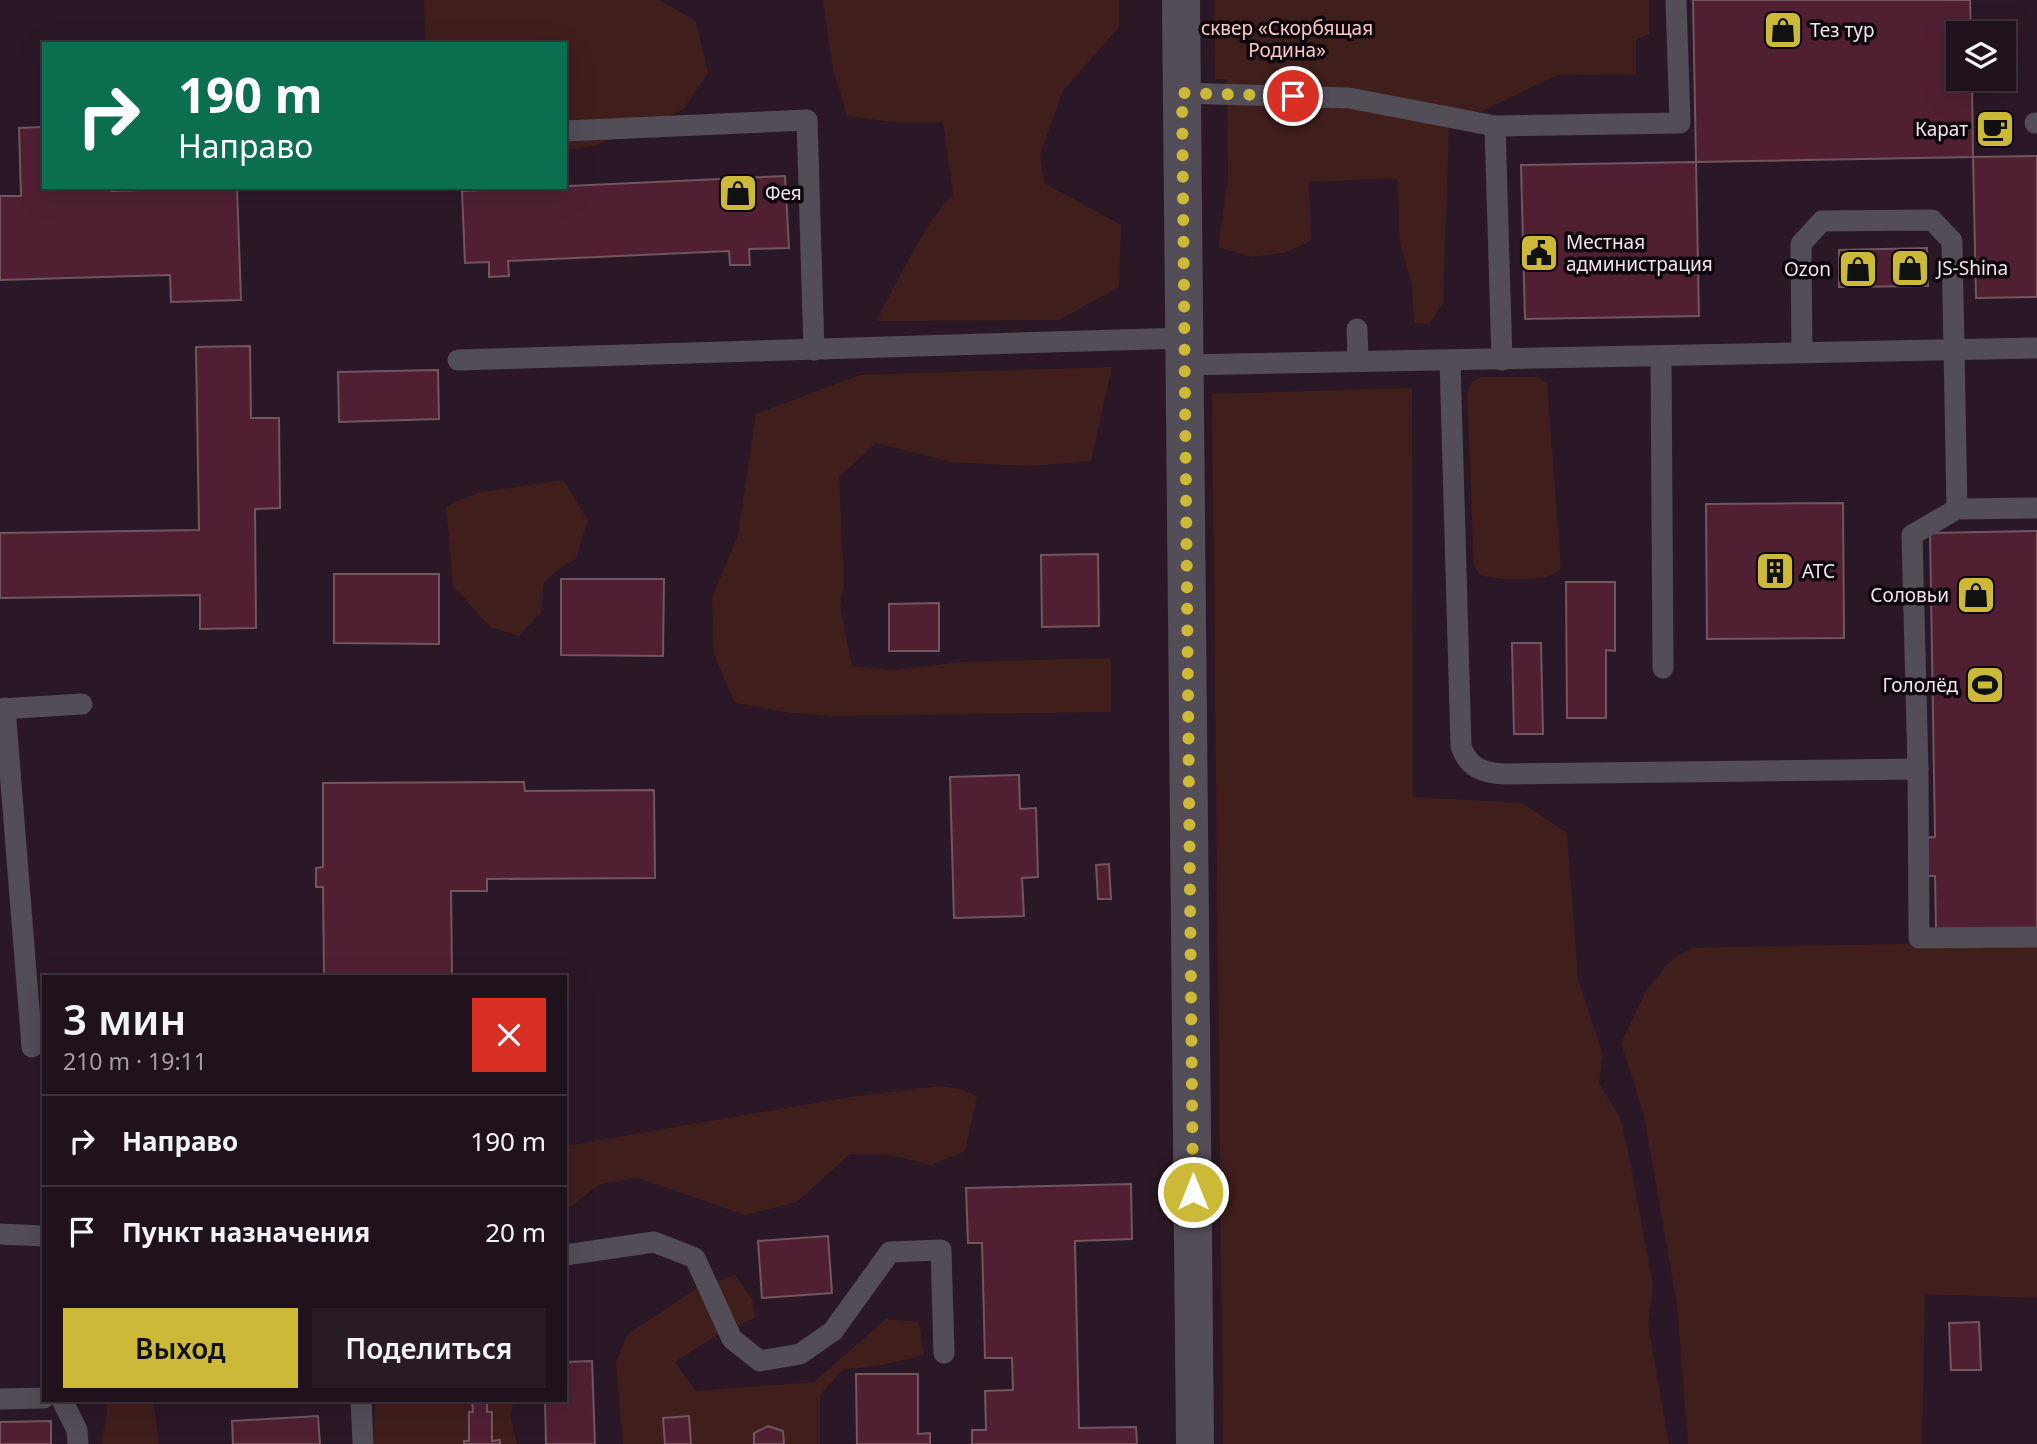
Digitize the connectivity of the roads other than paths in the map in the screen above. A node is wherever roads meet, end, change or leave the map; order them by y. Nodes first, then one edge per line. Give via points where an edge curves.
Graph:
1 (1181, 0) edge
2 (1676, 0) edge
3 (1182, 93) junction
4 (1495, 125) junction
5 (567, 131) edge
6 (1357, 329) dead end
7 (1954, 348) junction
8 (2037, 348) edge
9 (814, 350) junction
10 (1185, 352) junction
11 (1802, 352) junction
12 (1661, 356) junction
13 (458, 360) dead end
14 (1358, 360) junction
15 (1450, 360) junction
16 (1502, 360) junction
17 (2037, 508) edge
18 (1957, 509) junction
19 (1662, 668) dead end
20 (82, 704) dead end
21 (3, 708) edge
22 (1918, 769) junction
23 (2037, 937) edge
24 (32, 1047) dead end
25 (0, 1234) edge
26 (42, 1236) edge
27 (567, 1255) edge
28 (944, 1353) dead end
29 (42, 1398) edge
30 (0, 1399) edge
31 (63, 1402) edge
32 (361, 1402) edge
33 (78, 1444) edge
34 (363, 1444) edge
35 (1195, 1444) edge

1 - 3 street
2 - 4 lane via 1680,123
3 - 4 lane via 1349,97
3 - 10 street
4 - 16 lane
5 - 9 lane via 807,120
6 - 14 lane
7 - 8 lane
7 - 11 lane
7 - 11 lane via 1951,241 1932,220 1822,221 1801,244
7 - 18 lane
9 - 10 lane
9 - 13 lane
10 - 14 lane
10 - 35 street
11 - 12 lane
12 - 16 lane
12 - 19 lane
14 - 15 lane
15 - 16 lane
15 - 22 lane via 1461,746 1474,767 1489,773 1532,775
17 - 18 lane
18 - 22 lane via 1912,535
20 - 21 lane
21 - 24 lane
22 - 23 lane via 1919,939
25 - 26 lane
27 - 28 lane via 654,1242 695,1258 732,1339 760,1361 800,1354 833,1331 891,1252 941,1250
29 - 30 lane
31 - 33 lane via 77,1430
32 - 34 lane

